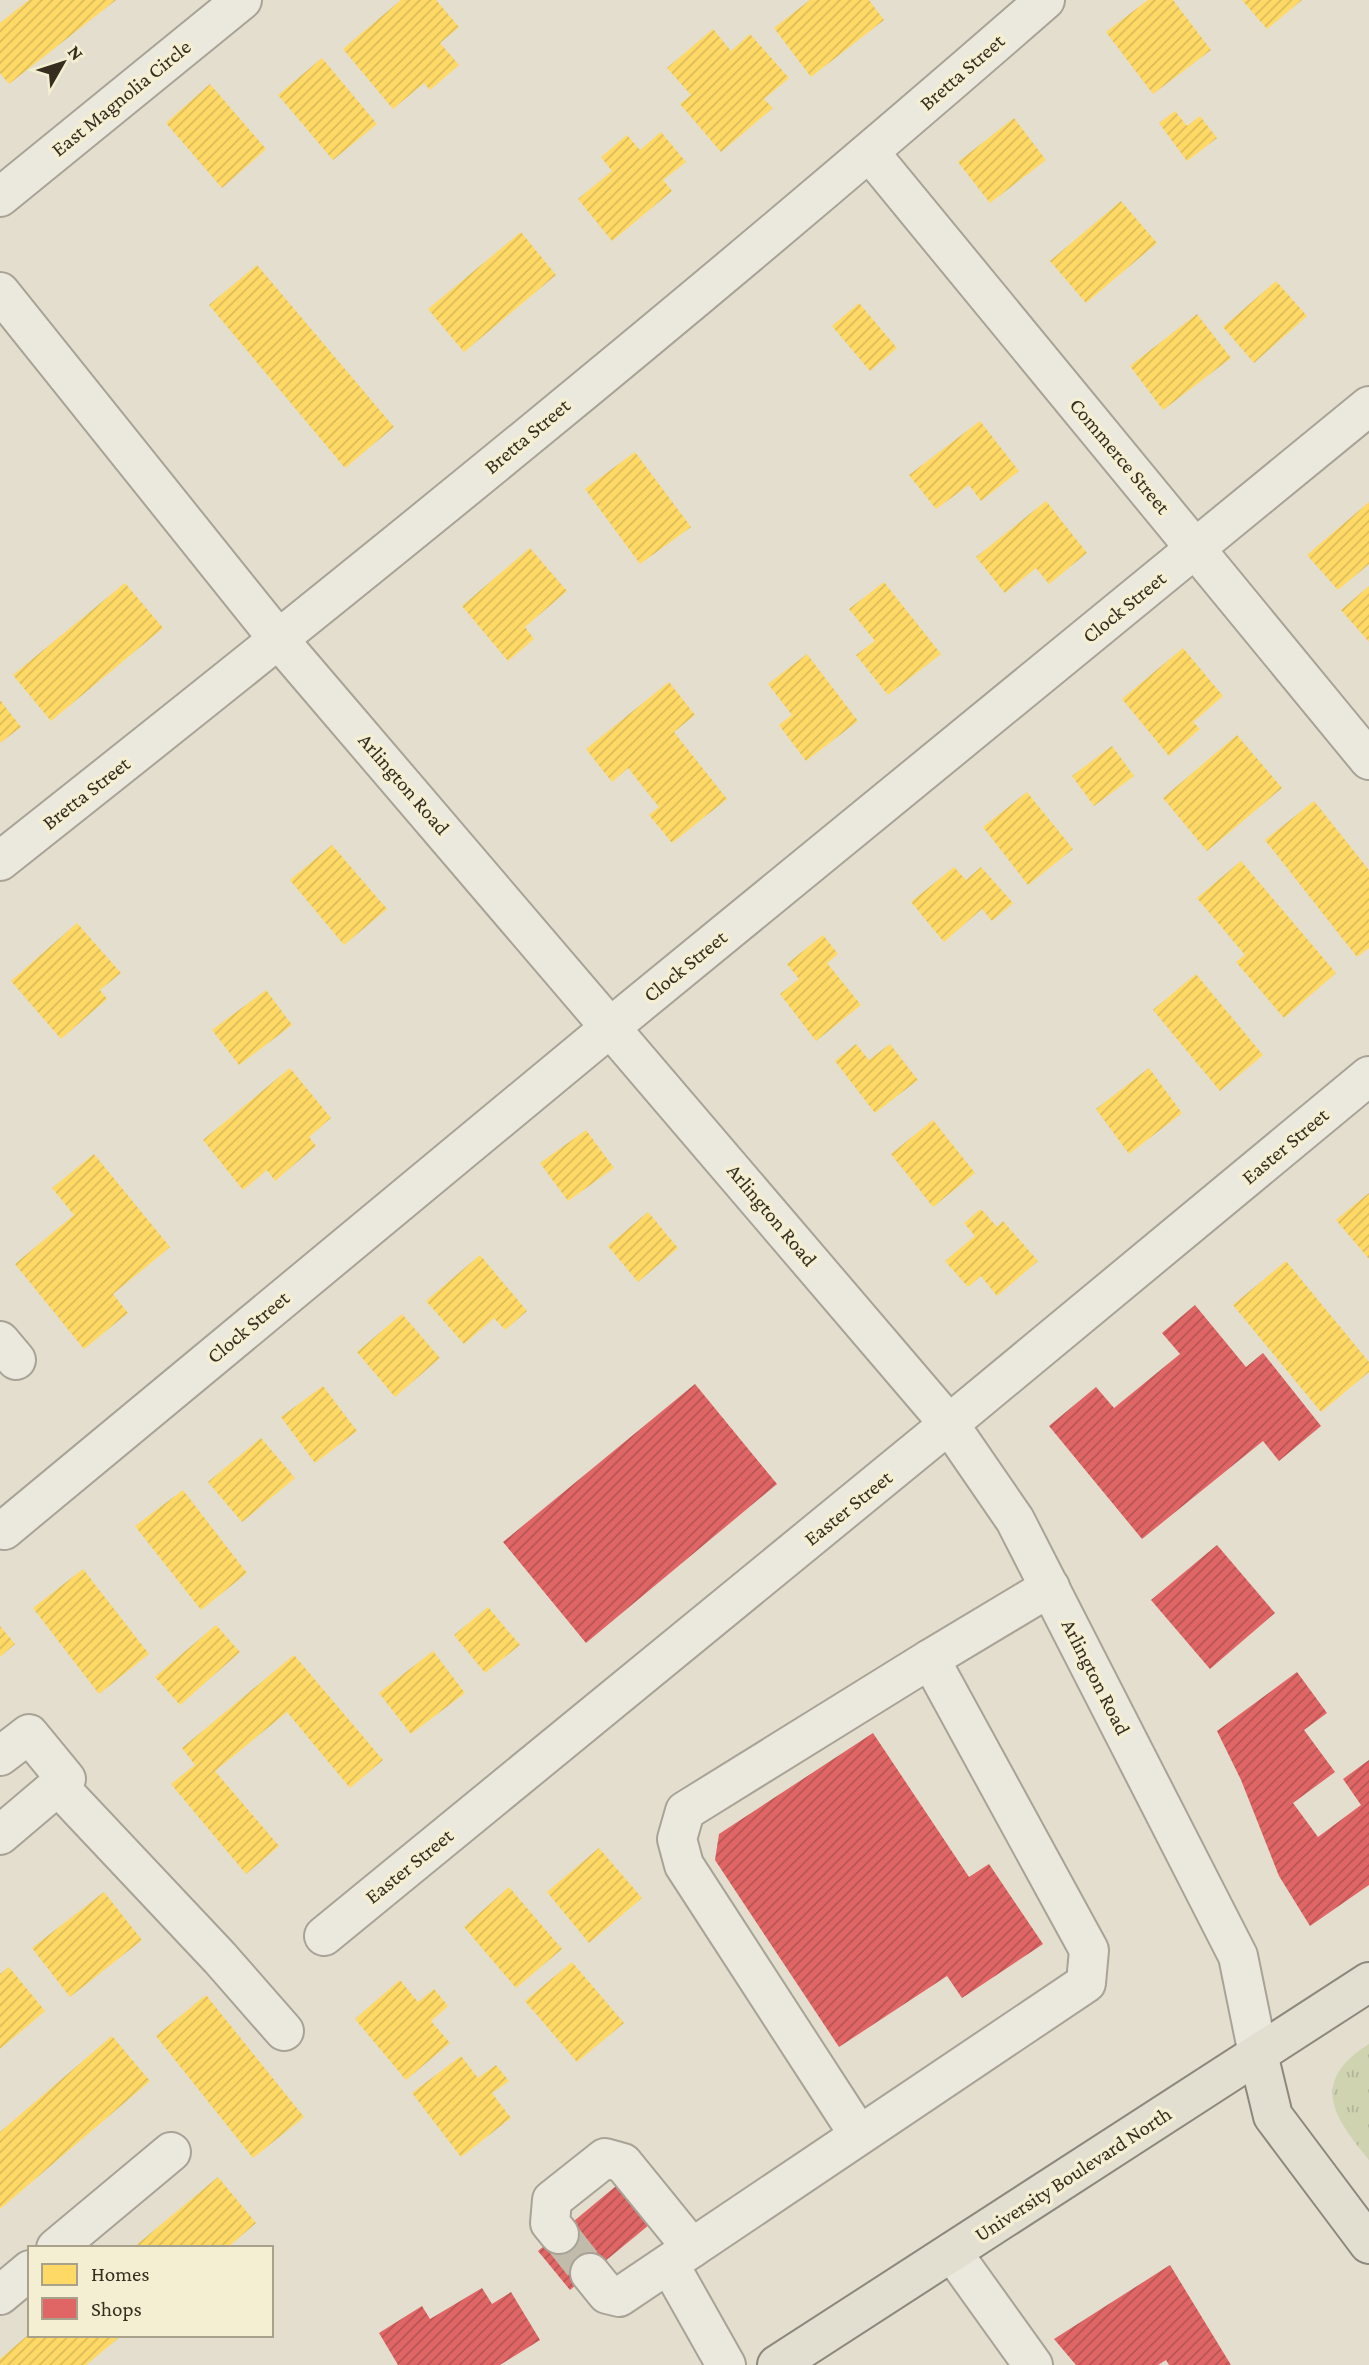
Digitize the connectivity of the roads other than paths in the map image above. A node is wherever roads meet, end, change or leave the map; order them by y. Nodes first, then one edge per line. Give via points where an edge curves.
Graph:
1 (242, 0) edge
2 (1045, 0) edge
3 (870, 153) junction
4 (0, 197) edge
5 (0, 292) edge
6 (1369, 406) edge
7 (1196, 548) junction
8 (279, 640) junction
9 (1369, 760) edge
10 (0, 861) edge
11 (611, 1026) junction
12 (1369, 1076) edge
13 (950, 1424) junction
14 (4, 1530) dead end
15 (1050, 1587) junction
16 (930, 1659) junction
17 (0, 1756) edge
18 (58, 1786) junction
19 (0, 1835) edge
20 (324, 1936) dead end
21 (1369, 1982) edge
22 (284, 2031) dead end
23 (1258, 2054) junction
24 (859, 2135) junction
25 (171, 2152) dead end
26 (559, 2234) tunnel mouth
27 (1369, 2244) edge
28 (58, 2246) edge
29 (952, 2252) junction
30 (681, 2256) junction
31 (28, 2272) edge
32 (590, 2273) tunnel mouth
33 (0, 2295) edge
34 (793, 2361) edge
35 (726, 2365) edge
36 (1033, 2365) edge

1 - 4 street, East Magnolia Circle
2 - 3 street, Bretta Street
3 - 7 street, Commerce Street
3 - 8 street, Bretta Street
5 - 8 street, Arlington Road
6 - 7 street, Clock Street
7 - 9 street, Commerce Street
7 - 11 street, Clock Street
8 - 10 street, Bretta Street
8 - 11 street, Arlington Road
11 - 13 street, Arlington Road
11 - 14 street, Clock Street
12 - 13 street, Easter Street
13 - 15 street, Arlington Road via 1015,1520
13 - 20 street, Easter Street
15 - 16 street
15 - 23 street, Arlington Road via 1238,1956
16 - 24 street via 1089,1950 1086,1983
16 - 24 street via 685,1811 677,1839 684,1865
17 - 18 street via 29,1734 66,1779
18 - 19 street
18 - 22 street
21 - 23 main road, University Boulevard North
23 - 27 main road, Arlington Road via 1273,2116
23 - 29 main road, University Boulevard North
24 - 30 street
25 - 28 street
26 - 30 street via 550,2223 552,2200 605,2158 623,2163
29 - 34 main road, University Boulevard North
29 - 36 street
30 - 32 street via 619,2297 607,2294
30 - 35 street
31 - 33 street

